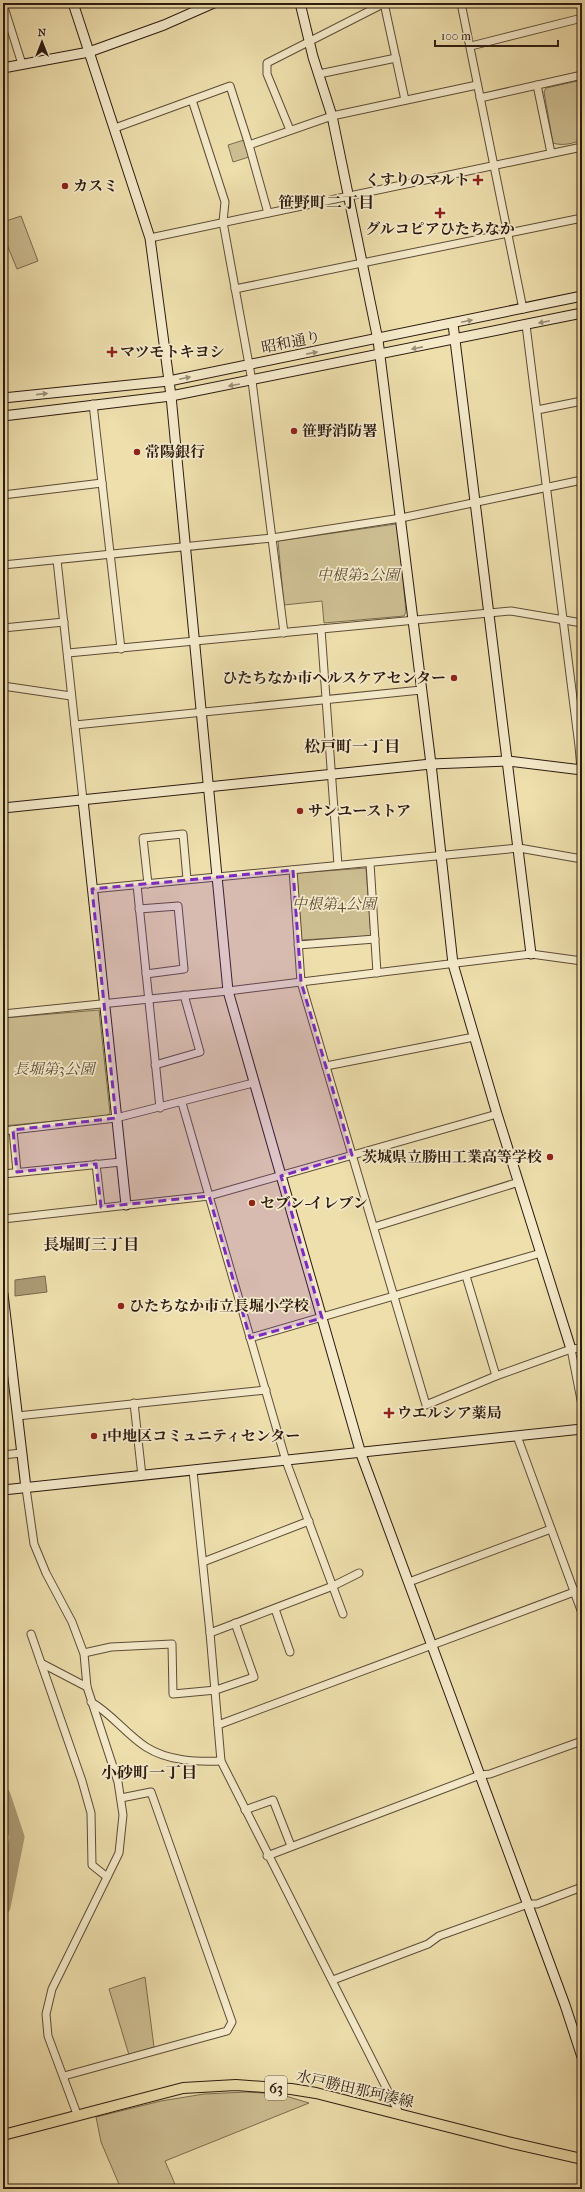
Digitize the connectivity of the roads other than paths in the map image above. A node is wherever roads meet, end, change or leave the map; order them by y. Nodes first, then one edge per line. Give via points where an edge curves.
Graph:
1 (73, 3) edge
2 (214, 3) edge
3 (300, 3) edge
4 (384, 3) edge
5 (461, 3) edge
6 (3, 4) edge
7 (582, 18) edge
8 (309, 43) junction
9 (471, 46) junction
10 (89, 52) junction
11 (396, 58) junction
12 (22, 64) junction
13 (3, 68) edge
14 (319, 74) junction
15 (582, 75) edge
16 (477, 85) junction
17 (537, 85) junction
18 (480, 98) junction
19 (192, 100) junction
20 (405, 100) junction
21 (332, 116) junction
22 (115, 128) junction
23 (290, 130) junction
24 (249, 145) junction
25 (582, 147) edge
26 (551, 152) junction
27 (495, 165) junction
28 (349, 196) junction
29 (268, 212) junction
30 (582, 218) edge
31 (223, 222) junction
32 (508, 233) junction
33 (150, 238) junction
34 (363, 263) junction
35 (235, 289) junction
36 (582, 296) edge
37 (523, 309) junction
38 (582, 313) edge
39 (453, 324) junction
40 (526, 325) junction
41 (378, 340) junction
42 (456, 340) junction
43 (380, 355) junction
44 (249, 365) junction
45 (169, 381) junction
46 (252, 381) junction
47 (171, 396) junction
48 (3, 398) edge
49 (582, 401) edge
50 (93, 404) junction
51 (537, 410) junction
52 (3, 416) edge
53 (582, 480) edge
54 (102, 483) junction
55 (546, 488) junction
56 (3, 495) edge
57 (476, 502) junction
58 (401, 518) junction
59 (272, 538) junction
60 (184, 546) junction
61 (111, 552) junction
62 (57, 560) junction
63 (3, 565) edge
64 (489, 613) junction
65 (413, 619) junction
66 (562, 619) junction
67 (64, 622) junction
68 (582, 623) edge
69 (3, 628) edge
70 (321, 629) junction
71 (284, 633) junction
72 (194, 642) junction
73 (121, 648) junction
74 (68, 654) junction
75 (3, 686) edge
76 (421, 690) junction
77 (71, 696) junction
78 (326, 699) junction
79 (200, 713) junction
80 (75, 725) junction
81 (508, 761) junction
82 (431, 764) junction
83 (581, 770) edge
84 (332, 774) junction
85 (208, 787) junction
86 (82, 800) junction
87 (3, 808) edge
88 (519, 848) junction
89 (440, 855) junction
90 (582, 859) edge
91 (370, 862) junction
92 (338, 865) junction
93 (292, 870) junction
94 (216, 876) junction
95 (187, 879) junction
96 (148, 884) junction
97 (137, 885) junction
98 (92, 889) junction
99 (139, 909) junction
100 (375, 939) junction
101 (298, 945) junction
102 (531, 954) junction
103 (582, 961) edge
104 (453, 964) junction
105 (377, 973) junction
106 (146, 974) junction
107 (301, 982) junction
108 (228, 991) junction
109 (184, 995) junction
110 (148, 999) junction
111 (104, 1005) junction
112 (3, 1014) edge
113 (474, 1037) junction
114 (155, 1065) junction
115 (326, 1066) junction
116 (253, 1083) junction
117 (182, 1103) junction
118 (160, 1108) junction
119 (497, 1114) junction
120 (116, 1118) junction
121 (13, 1130) junction
122 (3, 1131) edge
123 (352, 1155) junction
124 (121, 1162) junction
125 (96, 1164) junction
126 (17, 1172) junction
127 (3, 1174) edge
128 (281, 1176) junction
129 (519, 1182) junction
130 (209, 1196) junction
131 (126, 1205) junction
132 (101, 1207) junction
133 (3, 1219) edge
134 (374, 1227) junction
135 (541, 1253) junction
136 (466, 1276) junction
137 (3, 1294) edge
138 (395, 1298) junction
139 (322, 1318) junction
140 (250, 1338) junction
141 (582, 1348) edge
142 (6, 1349) edge
143 (571, 1349) junction
144 (496, 1376) junction
145 (266, 1390) junction
146 (134, 1403) junction
147 (582, 1406) edge
148 (17, 1416) junction
149 (582, 1429) edge
150 (517, 1436) junction
151 (21, 1453) junction
152 (361, 1454) junction
153 (3, 1455) edge
154 (286, 1461) junction
155 (193, 1471) junction
156 (142, 1476) junction
157 (26, 1488) junction
158 (3, 1490) edge
159 (309, 1521) junction
160 (551, 1529) junction
161 (203, 1562) junction
162 (359, 1573) dead end
163 (409, 1582) junction
164 (333, 1586) junction
165 (582, 1589) edge
166 (574, 1592) junction
167 (275, 1609) junction
168 (582, 1613) edge
169 (343, 1614) dead end
170 (235, 1623) junction
171 (210, 1633) junction
172 (31, 1634) dead end
173 (432, 1646) junction
174 (290, 1652) dead end
175 (84, 1653) junction
176 (41, 1663) junction
177 (87, 1687) junction
178 (216, 1690) junction
179 (91, 1702) junction
180 (218, 1725) junction
181 (582, 1741) edge
182 (221, 1761) junction
183 (480, 1775) junction
184 (121, 1798) junction
185 (245, 1810) junction
186 (291, 1846) junction
187 (267, 1856) junction
188 (108, 1877) junction
189 (582, 1887) edge
190 (528, 1904) junction
191 (333, 1980) junction
192 (579, 2037) edge
193 (582, 2057) edge
194 (64, 2076) junction
195 (77, 2114) junction
196 (400, 2115) junction
197 (3, 2135) edge
198 (582, 2159) edge

1 - 10 street
2 - 10 street via 164,25
3 - 8 street
4 - 8 street
4 - 11 street
5 - 9 street
6 - 12 street
7 - 9 street
8 - 14 street
8 - 23 street via 267,63 267,74
9 - 16 street
10 - 12 street
10 - 22 street
11 - 14 street
11 - 20 street
12 - 13 street
14 - 21 street
15 - 17 street
16 - 18 street
16 - 20 street
17 - 18 street
17 - 26 street
18 - 27 street
19 - 22 street
19 - 24 street via 230,86
19 - 31 street via 225,202
20 - 21 street
21 - 23 street
21 - 28 street
22 - 33 street
23 - 24 street
24 - 29 street
25 - 26 street
26 - 27 street
27 - 28 street
27 - 32 street
28 - 29 street
28 - 34 street
29 - 31 street
30 - 32 street
31 - 33 street
31 - 35 street
32 - 34 street
32 - 37 street
33 - 45 street
34 - 35 street
34 - 41 street
35 - 44 street
36 - 37 street, 昭和通り
39 -> 37 street, 昭和通り
38 -> 40 street, 昭和通り
39 - 41 street, 昭和通り
39 - 42 street
40 - 42 street, 昭和通り
40 - 51 street
41 - 43 street
44 -> 41 street, 昭和通り
42 -> 43 street, 昭和通り
42 - 57 street
43 - 46 street, 昭和通り
43 - 58 street
45 -> 44 street, 昭和通り
44 - 46 street
45 - 47 street
48 -> 45 street, 昭和通り
46 -> 47 street, 昭和通り
46 - 59 street
47 - 50 street, 昭和通り
47 - 60 street
49 - 51 street
50 - 52 street, 昭和通り
50 - 54 street
51 - 55 street
53 - 55 street
54 - 56 street
54 - 61 street
55 - 57 street
55 - 66 street
57 - 58 street
57 - 64 street
58 - 59 street
58 - 65 street
59 - 60 street
59 - 71 street
60 - 61 street
60 - 72 street
61 - 62 street
61 - 73 street
62 - 63 street
62 - 67 street
64 - 65 street
64 - 66 street via 511,611
64 - 81 street
65 - 70 street
65 - 76 street
66 - 68 street
66 - 83 street
67 - 69 street
67 - 74 street
70 - 71 street
70 - 78 street
71 - 72 street
72 - 73 street
72 - 79 street
73 - 74 street
74 - 77 street
75 - 77 street
76 - 78 street
76 - 82 street
77 - 80 street
78 - 79 street
78 - 84 street
79 - 80 street
79 - 85 street
80 - 86 street
81 - 82 street
81 - 83 street
81 - 88 street
82 - 84 street
82 - 89 street
84 - 85 street
84 - 92 street
85 - 86 street
85 - 94 street
86 - 87 street
86 - 98 street
88 - 89 street
88 - 90 street
88 - 102 street
89 - 91 street
89 - 104 street
91 - 92 street
91 - 100 street
92 - 93 street
93 - 94 street
93 - 101 street
94 - 95 street
94 - 108 street
95 - 96 street
95 - 96 street via 182,834 143,838
96 - 97 street
97 - 98 street
97 - 99 street
98 - 111 street
99 - 106 street
99 - 106 street via 178,906 184,969
100 - 101 street
100 - 105 street
101 - 107 street
102 - 103 street
102 - 104 street
104 - 105 street
104 - 113 street
105 - 107 street
106 - 110 street
107 - 108 street
107 - 115 street
108 - 109 street
108 - 116 street
109 - 110 street
109 - 114 street via 200,1052
110 - 111 street
110 - 114 street
111 - 112 street
111 - 120 street
113 - 115 street
113 - 119 street
114 - 118 street
115 - 123 street
116 - 117 street
116 - 128 street
117 - 118 street
117 - 130 street
118 - 120 street
119 - 123 street
119 - 129 street
120 - 121 street
120 - 124 street
121 - 122 street
121 - 126 street
123 - 128 street
123 - 134 street
124 - 125 street
124 - 131 street
125 - 126 street
125 - 132 street
126 - 127 street
128 - 130 street
128 - 139 street
129 - 134 street
129 - 135 street
130 - 131 street
130 - 140 street
131 - 132 street
132 - 133 street
134 - 138 street
135 - 136 street
135 - 143 street
136 - 138 street
136 - 144 street
137 - 142 street
138 - 139 street
138 - 144 street via 426,1404
139 - 140 street
139 - 152 street
140 - 145 street
141 - 143 street
142 - 148 street
143 - 144 street
143 - 147 street
145 - 146 street
145 - 154 street
146 - 148 street
146 - 156 street
148 - 151 street
149 - 150 street
150 - 152 street
150 - 160 street
151 - 153 street
151 - 157 street
152 - 154 street
152 - 163 street
154 - 155 street
154 - 159 street
155 - 156 street
155 - 161 street
156 - 157 street
157 - 158 street
157 - 175 street via 34,1544 72,1622
159 - 161 street
159 - 164 street
160 - 163 street
160 - 166 street
161 - 171 street
162 - 164 street
163 - 173 street
164 - 167 street
164 - 169 street
165 - 166 street
166 - 168 street
166 - 173 street
167 - 170 street
167 - 174 street
170 - 171 street
170 - 178 street via 254,1677
171 - 178 street
172 - 176 street
173 - 180 street
173 - 183 street
175 - 177 street
175 - 178 street via 111,1647 172,1644 173,1694
176 - 177 street
176 - 188 street via 91,1813 92,1865
177 - 179 street
178 - 180 street
179 - 182 street via 104,1709 146,1748 192,1762
179 - 184 street
180 - 182 street
181 - 183 street via 490,1774
182 - 185 street
183 - 186 street
183 - 190 street
184 - 188 street via 122,1837 119,1853
184 - 194 street via 151,1792 232,2022 227,2031
185 - 186 street via 273,1800
185 - 187 street
186 - 187 street
187 - 191 street
188 - 194 street via 52,1989 46,2014 48,2036
189 - 190 street via 537,1904
190 - 191 street via 439,1936 428,1944
190 - 192 street
191 - 196 street
192 - 193 street
194 - 195 street
195 - 196 main road, 水戸勝田那珂湊線 / 63 via 183,2088 236,2085 316,2093
195 - 197 main road, 水戸勝田那珂湊線 / 63
196 - 198 main road, 水戸勝田那珂湊線 / 63

